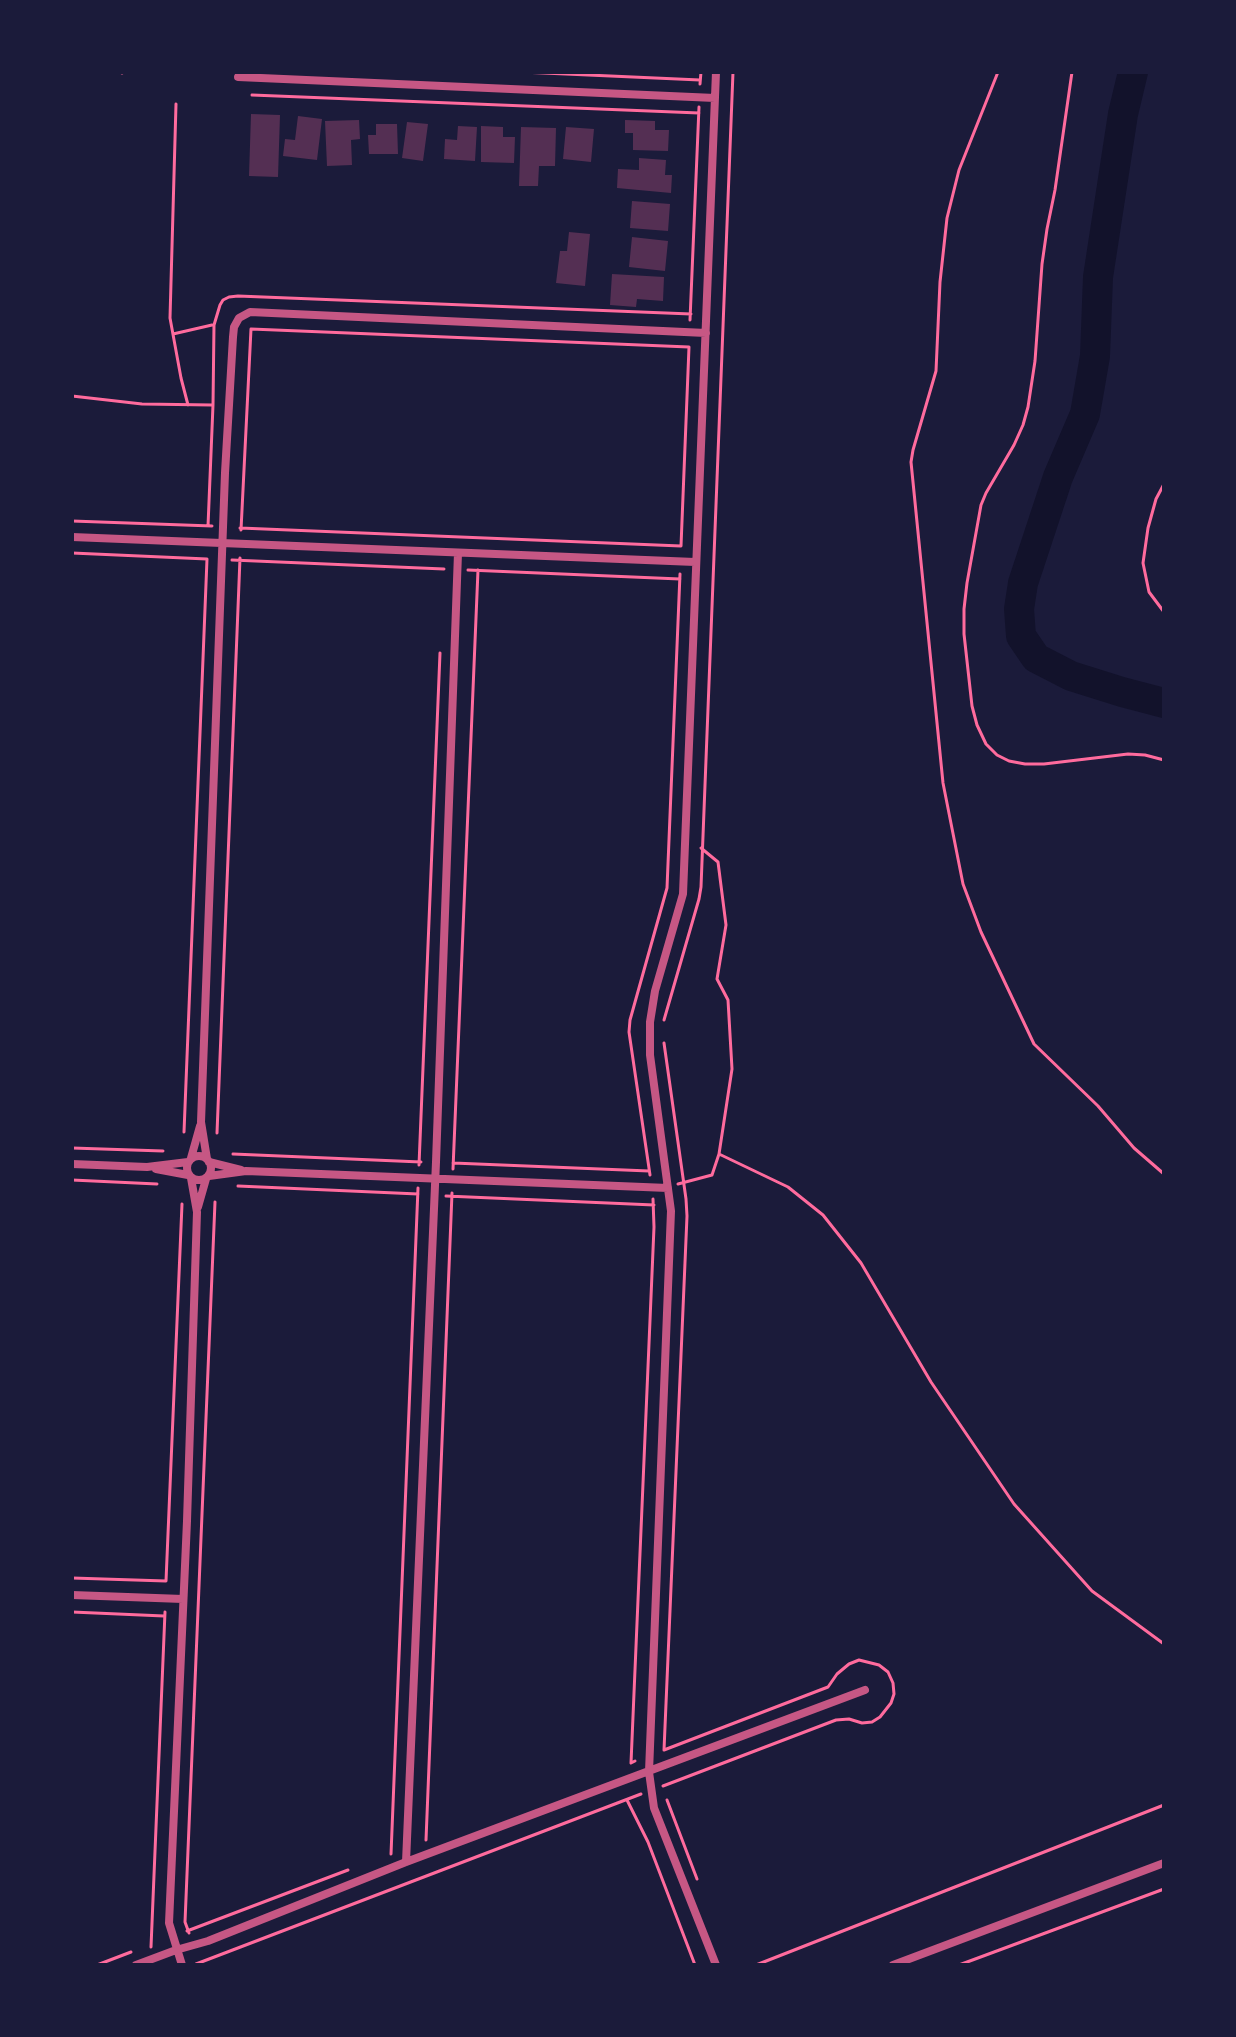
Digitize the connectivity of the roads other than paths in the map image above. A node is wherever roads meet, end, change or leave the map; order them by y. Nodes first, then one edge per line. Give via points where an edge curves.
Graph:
1 (716, 72) edge
2 (238, 77) dead end
3 (715, 98) junction
4 (706, 333) junction
5 (72, 537) edge
6 (223, 542) junction
7 (458, 553) junction
8 (695, 562) junction
9 (201, 1122) junction
10 (190, 1160) junction
11 (208, 1160) junction
12 (72, 1164) edge
13 (147, 1167) junction
14 (246, 1171) junction
15 (190, 1177) junction
16 (207, 1178) junction
17 (436, 1178) junction
18 (668, 1188) junction
19 (197, 1212) junction
20 (72, 1595) edge
21 (183, 1599) junction
22 (865, 1690) dead end
23 (649, 1772) junction
24 (406, 1862) junction
25 (1164, 1863) edge
26 (176, 1950) junction
27 (136, 1965) edge
28 (182, 1965) edge
29 (716, 1965) edge
30 (893, 1965) edge

1 - 3 street
2 - 3 street
3 - 4 street
4 - 6 street via 250,312 234,327
4 - 8 street
5 - 6 street
6 - 7 street
6 - 9 street
7 - 8 street
7 - 17 street
8 - 18 street via 683,894 650,1022
9 - 10 street
9 - 11 street
10 - 11 street
10 - 13 street
10 - 15 street
11 - 14 street
11 - 16 street
12 - 13 street
13 - 15 street
14 - 16 street
14 - 17 street
15 - 16 street
15 - 19 street
16 - 19 street
17 - 18 street
17 - 24 street
18 - 23 street
19 - 21 street
20 - 21 street
21 - 26 street via 169,1923
22 - 23 street
23 - 24 street
23 - 29 street via 654,1808
24 - 26 street
25 - 30 street
26 - 27 street
26 - 28 street

